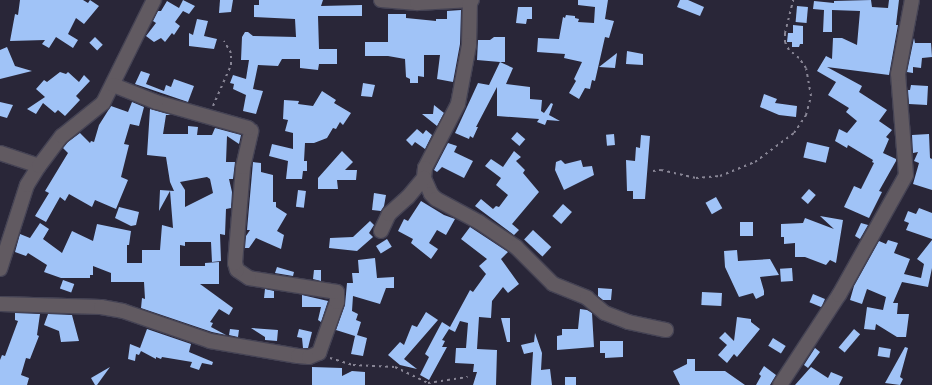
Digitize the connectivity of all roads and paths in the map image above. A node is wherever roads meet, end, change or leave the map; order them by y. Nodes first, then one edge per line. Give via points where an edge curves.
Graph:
1 (154, 0) edge
2 (381, 0) edge
3 (471, 0) edge
4 (793, 0) edge
5 (912, 0) edge
6 (224, 41) dead end
7 (113, 85) junction
8 (208, 117) junction
9 (0, 154) edge
10 (38, 166) junction
11 (653, 170) dead end
12 (424, 178) junction
13 (381, 231) dead end
14 (0, 269) edge
15 (0, 304) edge
16 (666, 330) dead end
17 (319, 353) junction
18 (468, 377) dead end
19 (780, 385) edge

1 - 7 street
2 - 3 street via 417,3
3 - 12 street via 470,45 458,104 427,161
4 - 11 path via 785,42 806,68 811,96 806,115 794,133 755,162 720,176 696,178
5 - 19 street via 898,74 906,175 839,295
6 - 8 path via 231,53 231,65
7 - 8 street
7 - 10 street via 103,103 62,136
8 - 17 street via 248,128 251,132 243,167 237,227 237,270 249,278 334,290 338,294
9 - 10 street
10 - 14 street via 20,202
12 - 13 street via 389,214
12 - 16 street via 436,199 505,238 527,255 553,284 587,298 605,313
15 - 17 street via 102,306 210,341 298,356 309,357
17 - 18 path via 353,365 395,367 428,383

